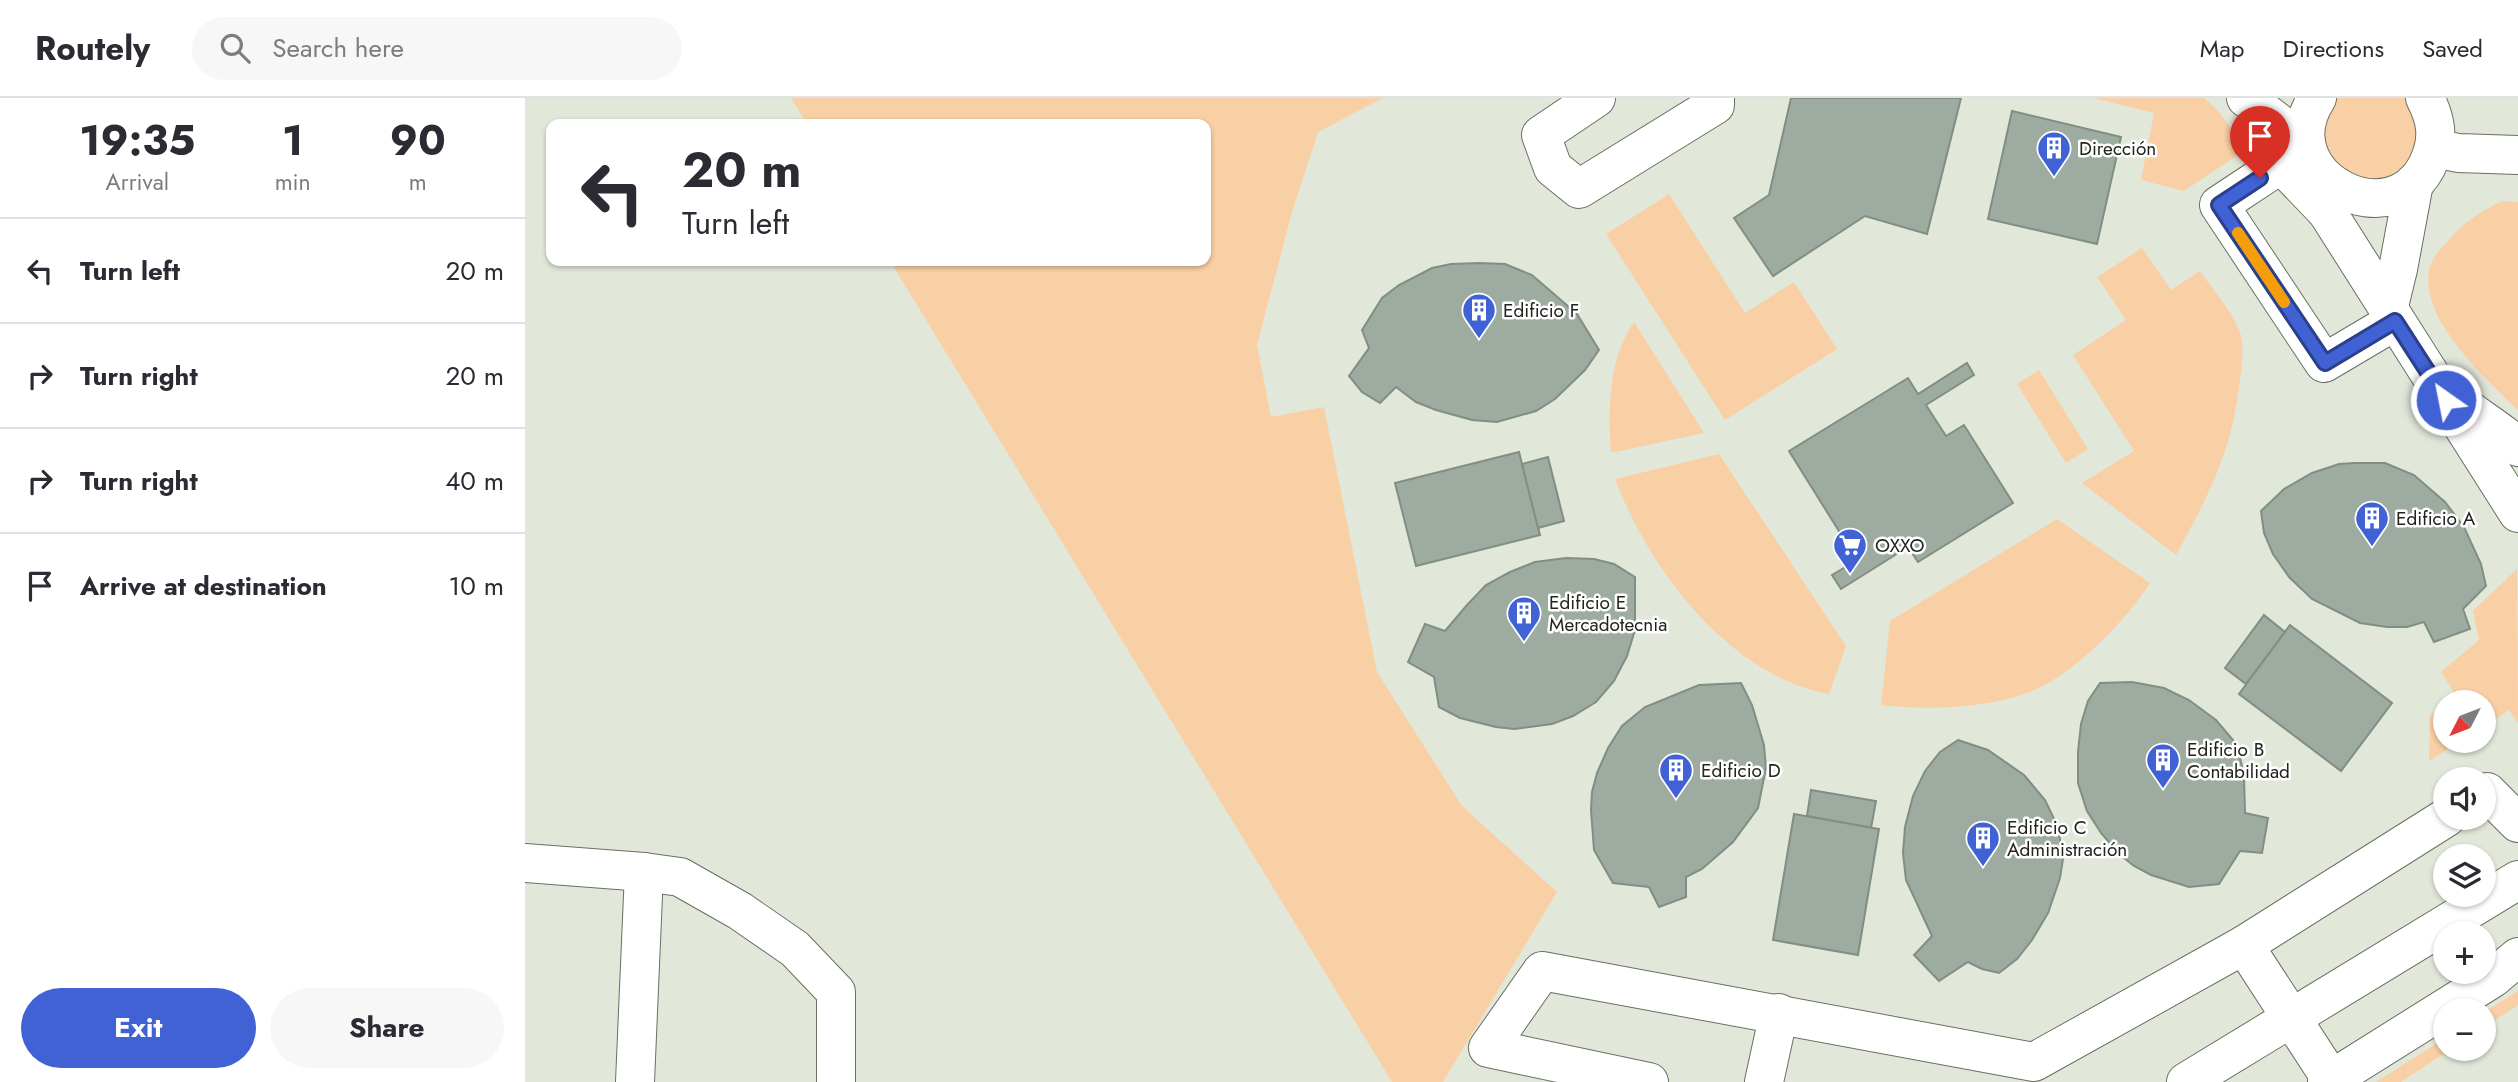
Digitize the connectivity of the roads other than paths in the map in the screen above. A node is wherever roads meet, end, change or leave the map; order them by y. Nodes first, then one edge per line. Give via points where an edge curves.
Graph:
1 (1596, 98) edge
2 (1715, 98) edge
3 (2246, 98) edge
4 (2317, 98) edge
5 (2425, 98) edge
6 (2306, 144) junction
7 (2435, 148) junction
8 (2518, 155) edge
9 (2414, 183) junction
10 (2325, 195) junction
11 (2391, 316) junction
12 (2434, 382) junction
13 (2518, 447) edge
14 (2518, 513) edge
15 (2496, 801) edge
16 (2518, 822) edge
17 (2433, 826) edge
18 (525, 863) edge
19 (645, 872) junction
20 (2518, 880) edge
21 (2244, 945) junction
22 (2518, 957) edge
23 (1779, 1013) junction
24 (2292, 1020) junction
25 (2035, 1072) edge
26 (2329, 1081) edge
27 (635, 1082) edge
28 (836, 1082) edge
29 (1649, 1082) edge
30 (1763, 1082) edge
31 (2186, 1082) edge

1 - 2 street via 1541,135 1553,168 1579,189 1715,105
3 - 6 street
4 - 6 street via 2308,119
5 - 7 street via 2436,128
6 - 10 street
7 - 8 street
7 - 9 street
9 - 10 street via 2380,198 2341,191
9 - 11 street
10 - 11 street
10 - 11 street via 2281,164 2219,205 2325,363
11 - 12 street
12 - 13 street
12 - 14 street
15 - 16 street
17 - 21 street
18 - 19 street
19 - 27 street
19 - 28 street via 680,877 740,911 795,949 836,992
20 - 24 street
21 - 24 street
21 - 25 street
22 - 26 street via 2493,978
23 - 25 street
23 - 29 street via 1542,971 1488,1048
23 - 30 street
24 - 26 street
24 - 31 street

